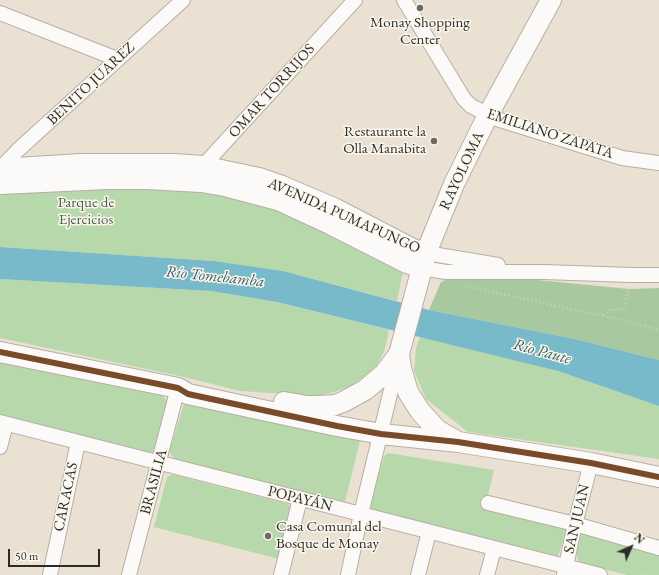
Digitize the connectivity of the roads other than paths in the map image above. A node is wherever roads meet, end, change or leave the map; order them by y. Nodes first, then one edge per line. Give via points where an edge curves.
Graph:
1 (183, 0) edge
2 (355, 0) edge
3 (404, 0) edge
4 (552, 0) edge
5 (0, 13) edge
6 (117, 59) junction
7 (488, 115) junction
8 (659, 163) edge
9 (0, 175) edge
10 (202, 178) junction
11 (423, 266) junction
12 (659, 275) edge
13 (401, 350) junction
14 (0, 352) edge
15 (178, 388) junction
16 (3, 423) edge
17 (381, 434) junction
18 (78, 442) junction
19 (465, 443) junction
20 (0, 447) edge
21 (587, 455) junction
22 (159, 463) junction
23 (659, 477) edge
24 (300, 499) junction
25 (486, 510) road end
26 (361, 514) junction
27 (575, 524) junction
28 (429, 532) junction
29 (659, 548) edge
30 (494, 549) junction
31 (565, 571) edge
32 (50, 575) edge
33 (129, 575) edge
34 (281, 575) edge
35 (348, 575) edge
36 (418, 575) edge
37 (487, 575) edge
38 (600, 575) edge

1 - 6 street, BENITO JUAREZ
2 - 10 street, OMAR TORRIJOS
3 - 7 street, EMILIANO ZAPATA via 464,99
4 - 7 main road, RAYOLOMA
5 - 6 street
6 - 9 street, BENITO JUAREZ via 18,150
7 - 8 street, EMILIANO ZAPATA via 622,158
7 - 11 main road, RAYOLOMA via 454,184
9 - 10 main road, AVENIDA PUMAPUNGO via 81,164 174,164
10 - 11 main road, AVENIDA PUMAPUNGO via 259,178 282,186 336,209 406,246
11 - 12 street, AVENIDA PUMAPUNGO
11 - 13 main road, RAYOLOMA
13 - 15 main road, RAYOLOMA via 384,374 365,390 335,405 294,404 190,385
13 - 17 street
13 - 19 main road, RAYOLOMA via 401,368 408,392 427,420 438,430
14 - 15 main road
15 - 17 main road via 188,394
15 - 22 street, BRASILIA
16 - 18 street, POPAYÁN
16 - 20 street
17 - 19 main road
17 - 26 street
18 - 22 street, POPAYÁN
18 - 32 street, CARACAS
19 - 21 main road via 510,450
21 - 23 main road
21 - 27 street, SAN JUAN
22 - 24 street, POPAYÁN
22 - 33 street, BRASILIA
24 - 26 street, POPAYÁN
24 - 34 street
25 - 27 street
26 - 28 street, POPAYÁN
26 - 35 street
27 - 29 street
27 - 31 street, SAN JUAN
28 - 30 street, POPAYÁN
28 - 36 street
30 - 31 street, POPAYÁN
30 - 37 street
31 - 38 street, POPAYÁN

